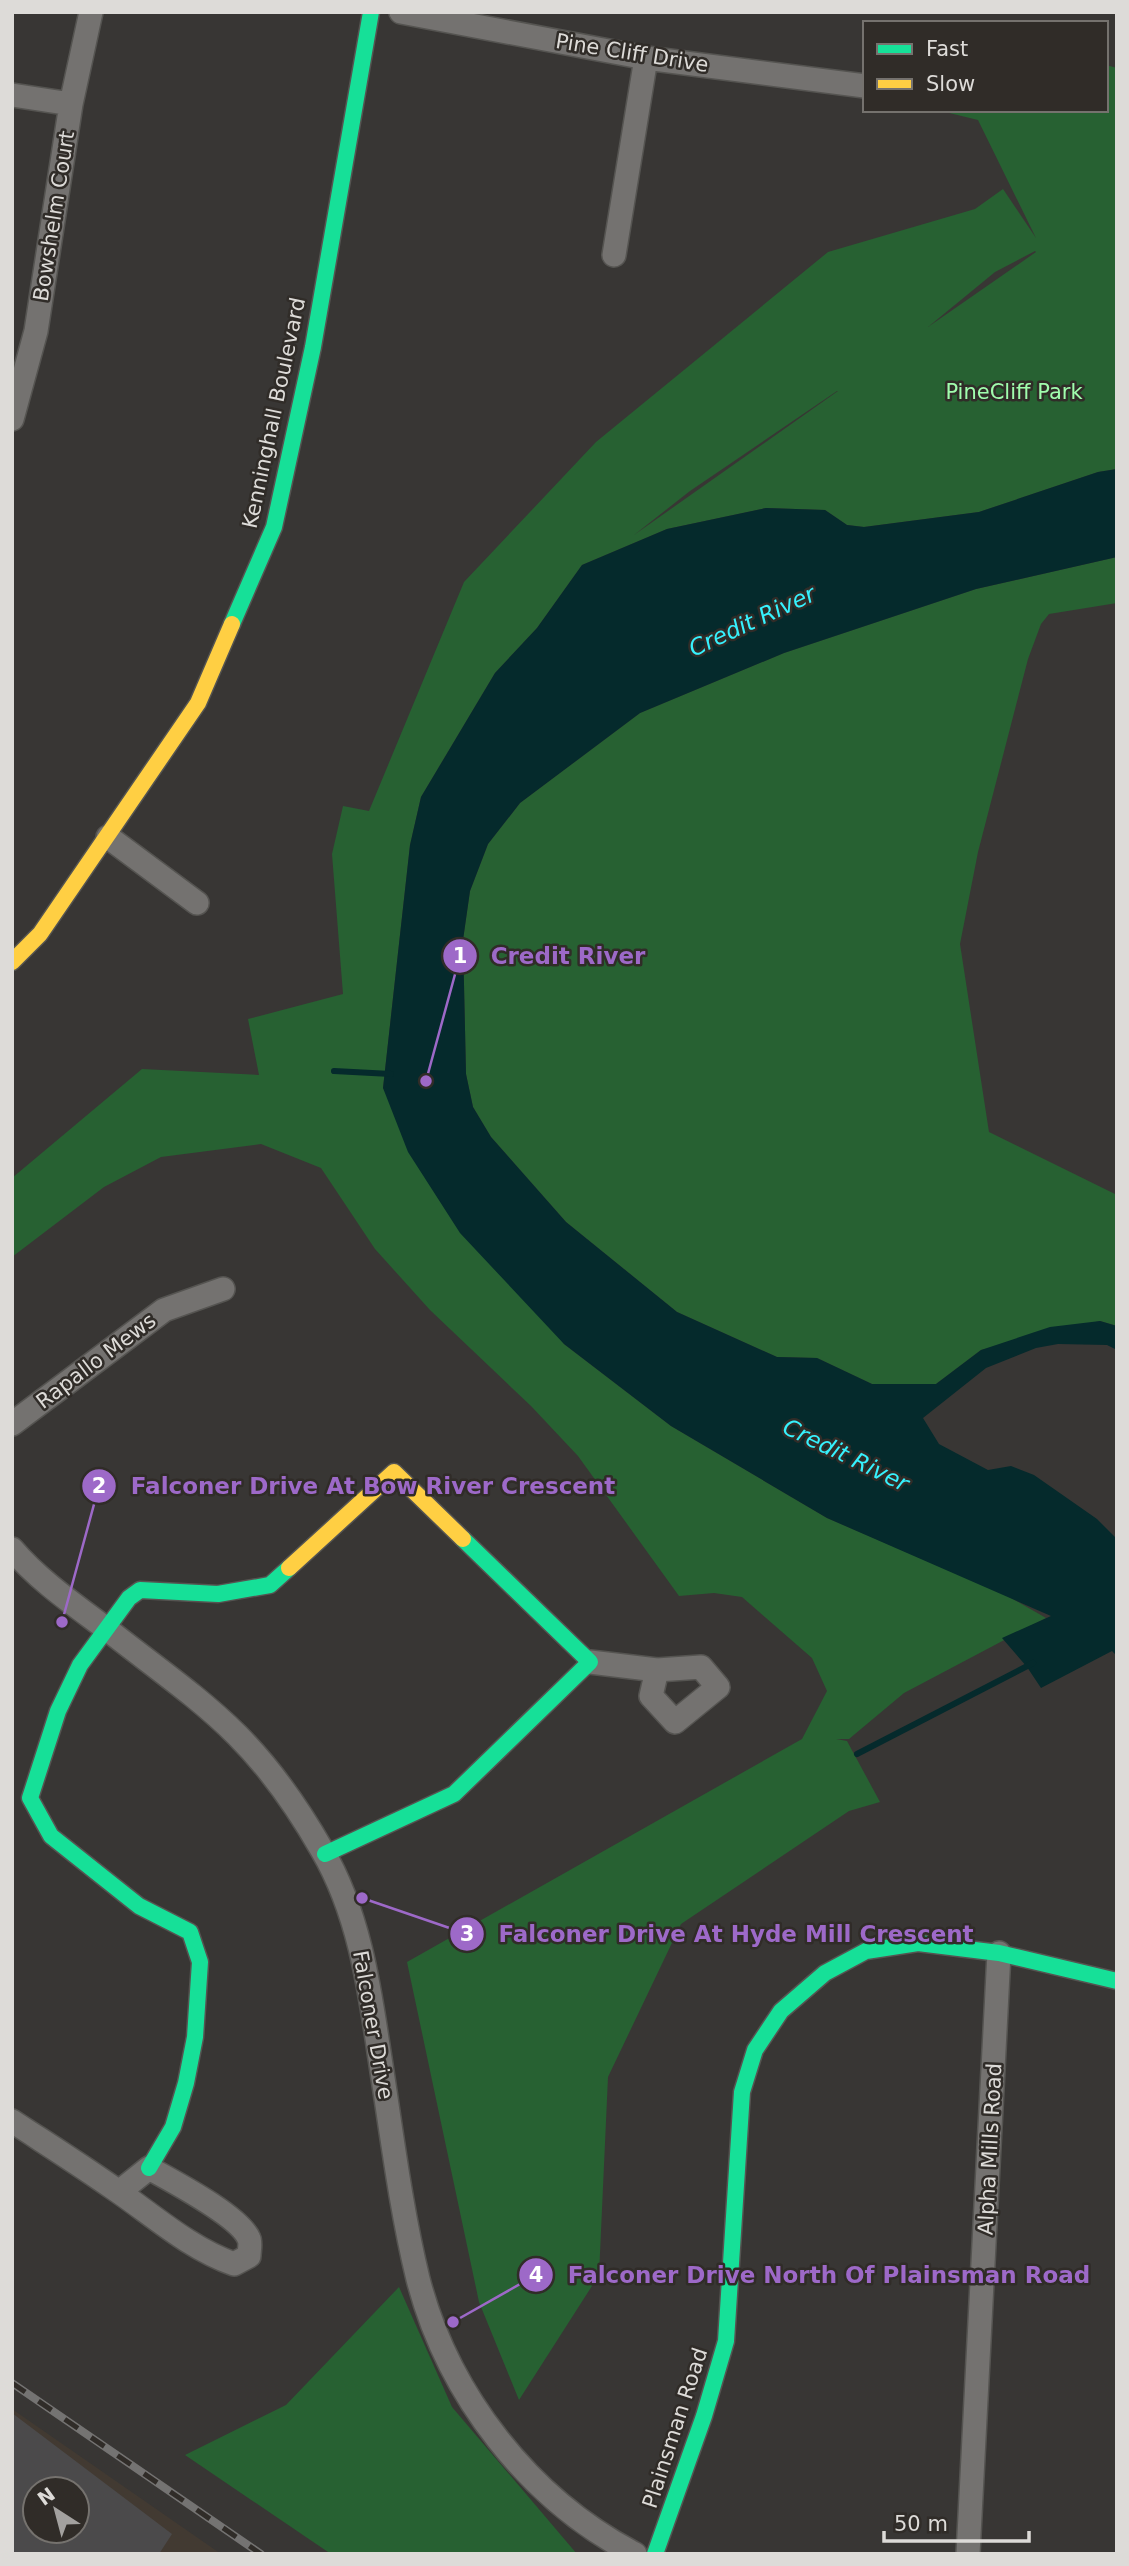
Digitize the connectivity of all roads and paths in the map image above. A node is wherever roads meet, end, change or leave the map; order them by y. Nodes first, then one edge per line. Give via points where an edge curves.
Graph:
1 (91, 12) edge
2 (372, 12) edge
3 (401, 12) edge
4 (646, 58) junction
5 (863, 86) edge
6 (12, 95) edge
7 (71, 104) junction
8 (614, 255) dead end
9 (12, 419) edge
10 (108, 837) junction
11 (197, 903) dead end
12 (12, 962) edge
13 (223, 1289) dead end
14 (12, 1424) edge
15 (12, 1549) edge
16 (107, 1629) junction
17 (590, 1662) junction
18 (657, 1670) dead end
19 (325, 1854) junction
20 (999, 1953) junction
21 (1117, 1981) edge
22 (12, 2121) edge
23 (149, 2168) junction
24 (119, 2192) junction
25 (635, 2554) edge
26 (655, 2554) edge
27 (968, 2554) edge

1 - 7 street, Bowshelm Court
2 - 10 street, Kenninghall Boulevard via 313,348 274,527 198,703
3 - 4 street, Pine Cliff Drive
4 - 5 street, Pine Cliff Drive
4 - 8 street
6 - 7 street
7 - 9 street, Bowshelm Court via 36,331
10 - 11 street
10 - 12 street, Kenninghall Boulevard via 40,934
13 - 14 street, Rapallo Mews via 163,1310
15 - 16 street, Falconer Drive
16 - 17 street via 140,1590 218,1594 270,1585 394,1472
16 - 19 street, Falconer Drive via 237,1735 291,1799
16 - 23 street via 80,1665 58,1711 30,1798 51,1836 139,1906 190,1932 200,1962 195,2037 186,2083 173,2127
17 - 18 street
17 - 19 street via 454,1794
19 - 25 street, Falconer Drive via 357,1934 368,1980 406,2222 436,2332 463,2388 522,2468 553,2499
20 - 21 street, Plainsman Road
20 - 26 street, Plainsman Road via 918,1943 866,1951 825,1973 781,2011 755,2050 742,2092 726,2341
20 - 27 street, Alpha Mills Road
22 - 24 street
23 - 24 street
23 - 24 street via 241,2227 250,2240 249,2256 234,2264 216,2258

